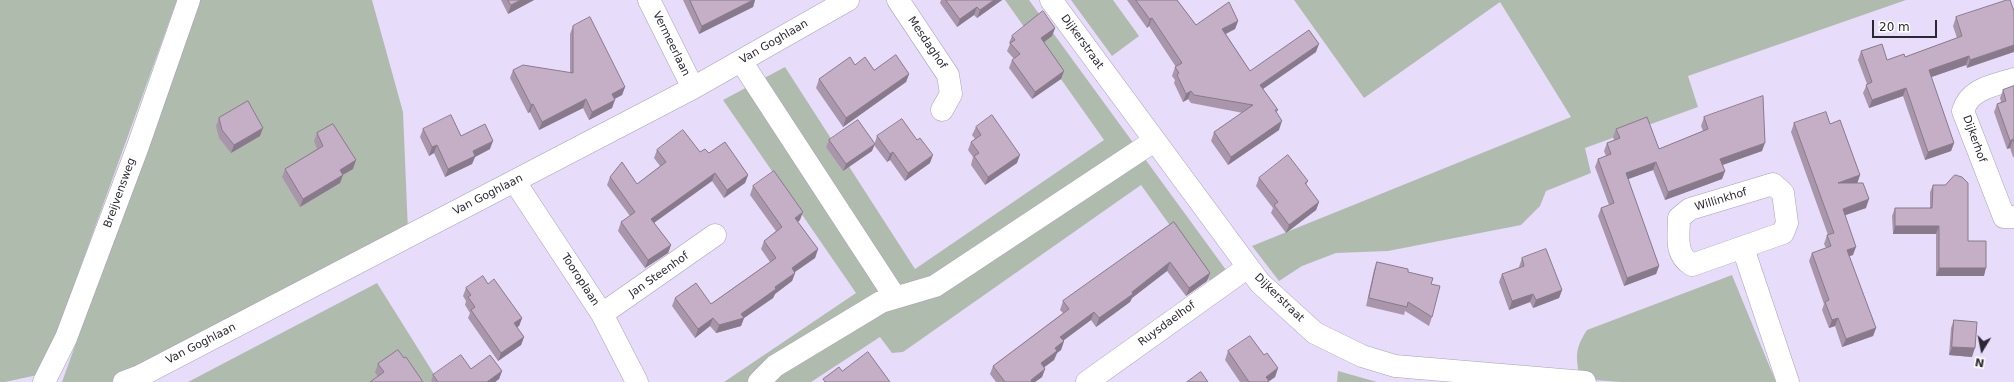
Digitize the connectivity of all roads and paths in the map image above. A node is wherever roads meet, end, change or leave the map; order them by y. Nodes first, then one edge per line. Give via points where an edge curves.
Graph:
1 (189, 0) edge
2 (649, 0) edge
3 (848, 0) edge
4 (898, 0) edge
5 (1051, 0) edge
6 (741, 61) junction
7 (2014, 79) edge
8 (692, 88) junction
9 (942, 110) dead end
10 (1154, 140) junction
11 (515, 182) junction
12 (2014, 217) edge
13 (715, 235) dead end
14 (1743, 248) junction
15 (1248, 267) junction
16 (895, 298) junction
17 (602, 314) junction
18 (136, 380) edge
19 (44, 382) edge
20 (637, 382) edge
21 (760, 382) edge
22 (1087, 382) edge
23 (1585, 382) edge
24 (1788, 382) edge

1 - 19 street, Breijvensweg via 137,149 66,338
2 - 8 street, Vermeerlaan
3 - 6 street, Van Goghlaan
4 - 9 street, Mesdaghof via 948,75 952,94
5 - 10 street, Dijkerstraat
6 - 8 street, Van Goghlaan
6 - 16 street
7 - 12 street, Dijkerhof via 1975,92 1966,101 1963,111 2004,217
8 - 11 street, Van Goghlaan
10 - 15 street, Dijkerstraat
10 - 16 street via 935,286
11 - 17 street, Tooroplaan
11 - 18 street, Van Goghlaan
13 - 17 street, Jan Steenhof
14 - 14 street, Willinkhof via 1692,265 1684,260 1679,248 1679,218 1690,209 1773,184 1783,193 1787,223 1783,233
14 - 24 street
15 - 22 street, Ruysdaelhof
15 - 23 street, Dijkerstraat via 1260,283 1315,333 1362,356 1395,366
16 - 21 street via 881,302 775,366
17 - 20 street, Tooroplaan

